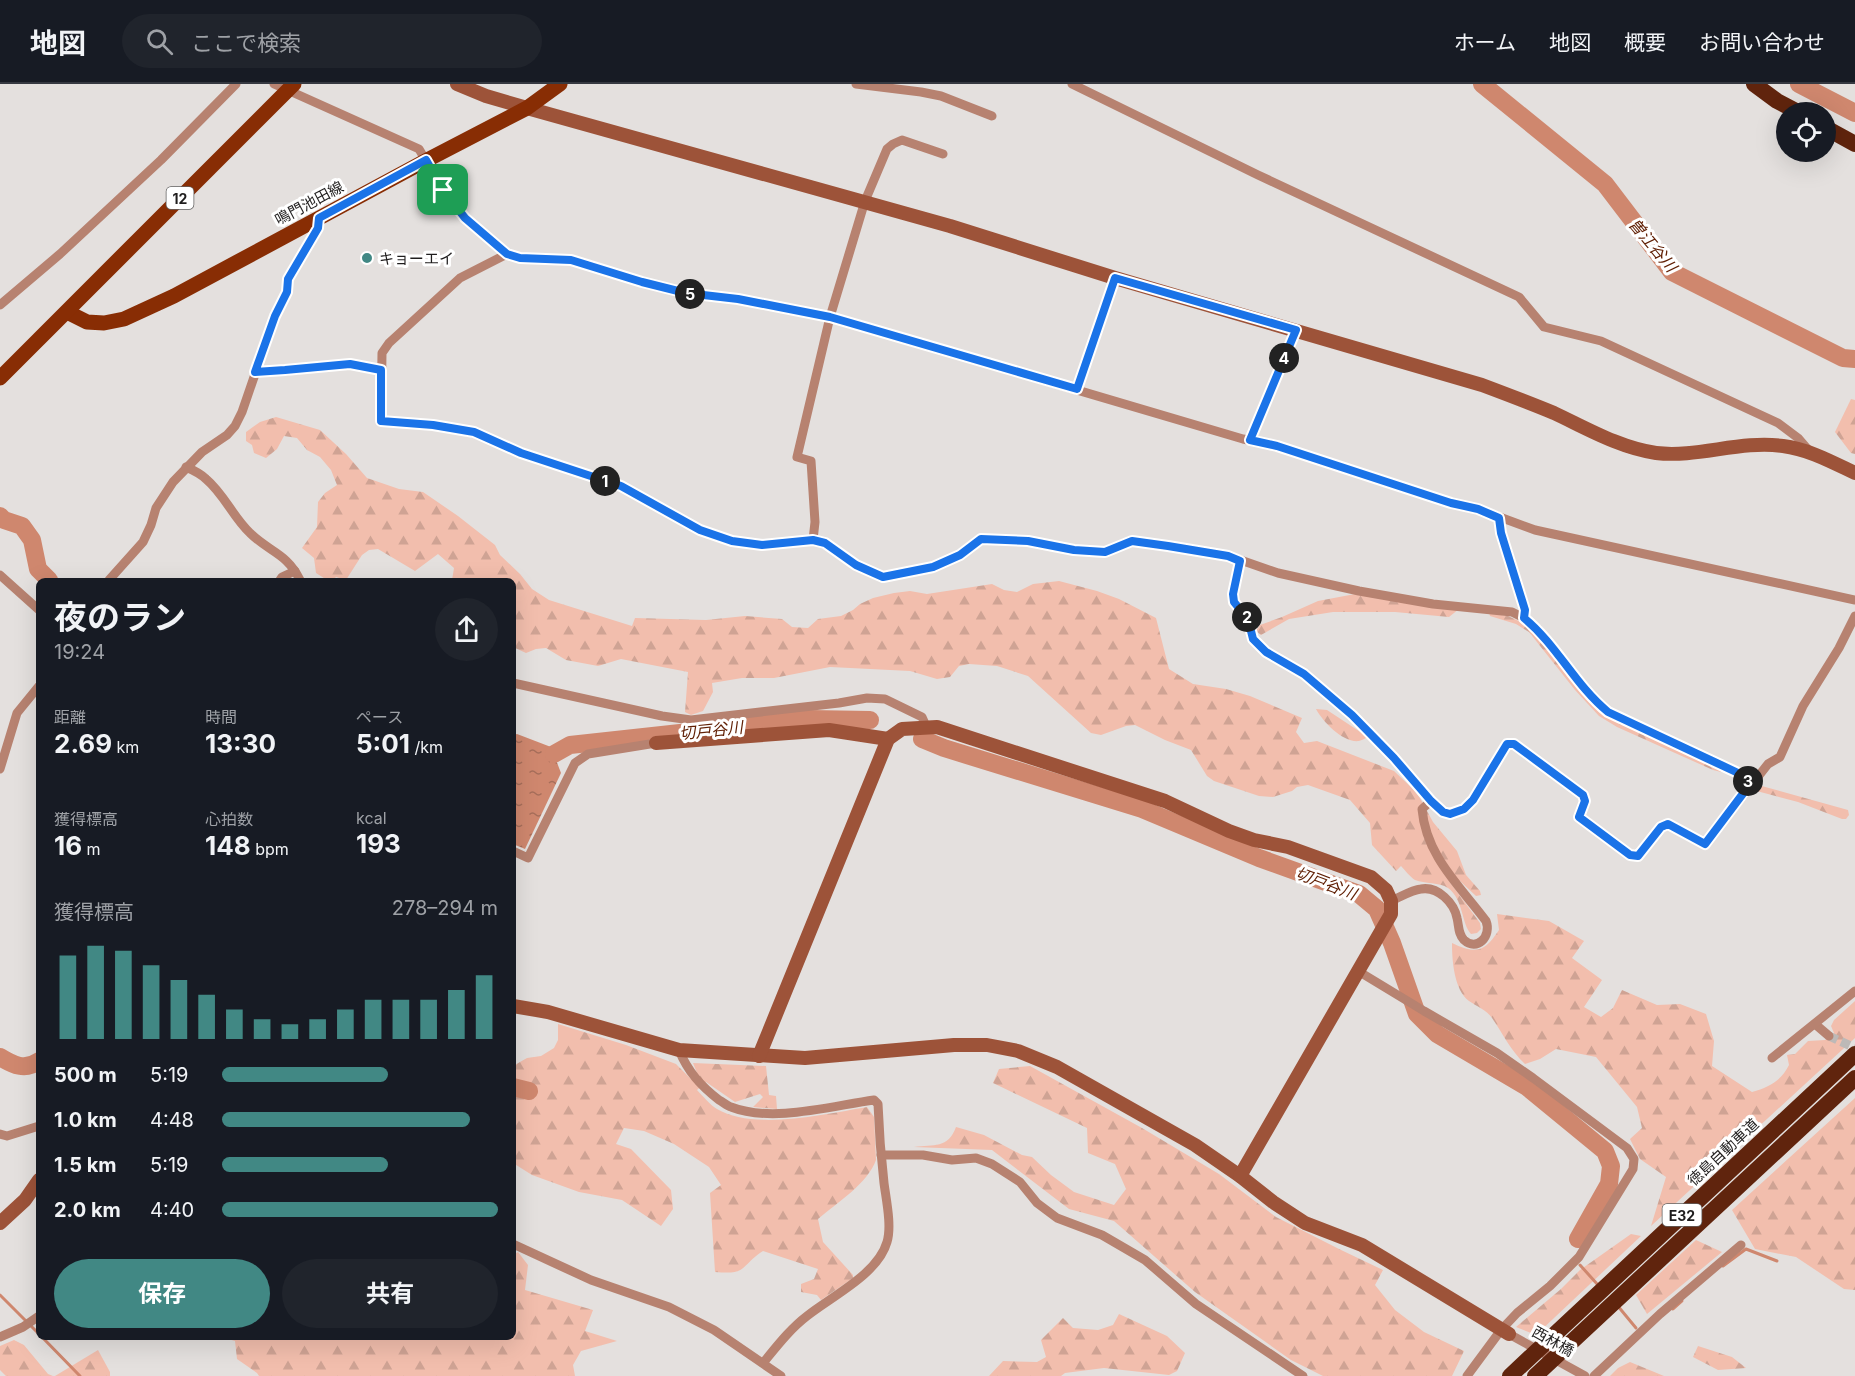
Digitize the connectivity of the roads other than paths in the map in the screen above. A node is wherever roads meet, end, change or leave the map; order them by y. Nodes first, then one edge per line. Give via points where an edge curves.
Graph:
1 (236, 84) edge
2 (457, 84) edge
3 (560, 84) edge
4 (856, 84) edge
5 (1072, 84) edge
6 (1754, 84) edge
7 (285, 86) edge
8 (1779, 102) edge
9 (527, 108) junction
10 (992, 116) dead end
11 (1836, 134) edge
12 (1855, 144) edge
13 (943, 154) dead end
14 (426, 160) junction
15 (865, 201) junction
16 (319, 218) junction
17 (507, 254) junction
18 (1115, 278) junction
19 (0, 305) edge
20 (66, 312) junction
21 (830, 317) junction
22 (1296, 330) junction
23 (381, 370) junction
24 (255, 372) junction
25 (0, 378) edge
26 (1077, 389) junction
27 (1250, 440) junction
28 (1810, 452) junction
29 (186, 467) junction
30 (1855, 473) edge
31 (1499, 518) junction
32 (813, 540) junction
33 (1240, 561) junction
34 (295, 571) junction
35 (0, 575) edge
36 (112, 578) edge
37 (281, 578) edge
38 (299, 578) edge
39 (1855, 600) edge
40 (36, 607) edge
41 (1855, 616) edge
42 (1524, 618) junction
43 (516, 684) edge
44 (36, 690) edge
45 (926, 726) junction
46 (888, 739) junction
47 (656, 742) joint
48 (0, 769) edge
49 (1751, 783) junction
50 (1431, 801) junction
51 (516, 852) edge
52 (1391, 901) junction
53 (1359, 971) junction
54 (1855, 991) edge
55 (516, 1007) edge
56 (1815, 1024) junction
57 (1829, 1036) tunnel mouth
58 (679, 1050) junction
59 (1855, 1054) edge
60 (759, 1056) junction
61 (1772, 1058) dead end
62 (1855, 1078) edge
63 (36, 1127) edge
64 (0, 1134) edge
65 (881, 1155) junction
66 (1240, 1176) junction
67 (36, 1184) edge
68 (0, 1223) edge
69 (516, 1245) edge
70 (1740, 1245) dead end
71 (36, 1318) edge
72 (1505, 1332) junction
73 (0, 1337) edge
74 (763, 1363) junction
75 (1583, 1375) edge
76 (781, 1376) edge
77 (1303, 1376) edge
78 (1467, 1376) edge
79 (1510, 1376) edge
80 (1535, 1376) edge
81 (1594, 1376) edge

1 - 19 street via 69,247
2 - 9 street
3 - 9 main road, 鳴門池田線
4 - 10 street via 941,96
5 - 28 street via 1519,297 1544,327 1601,341 1778,423
6 - 8 highway
7 - 14 street via 419,149
7 - 20 main road, 12
9 - 14 main road, 鳴門池田線
9 - 15 street
11 - 12 highway
13 - 15 street via 902,140 893,144 886,149
14 - 16 main road, 鳴門池田線
14 - 17 street via 455,207
15 - 18 street
15 - 21 street
16 - 20 main road, 鳴門池田線 via 124,319 87,322
16 - 24 street via 318,228 288,279 287,292
17 - 21 street via 571,260 686,293
17 - 23 street via 460,278 389,343 382,353
18 - 22 street
18 - 26 street
20 - 25 main road, 12
21 - 26 street
21 - 32 street via 797,457 811,461
22 - 27 street
22 - 28 street via 1482,385 1629,447 1656,453 1691,453 1756,445
23 - 24 street via 350,364
23 - 32 street via 381,421 474,432 521,453 621,486 700,530 732,541 762,545
24 - 29 street via 235,426
26 - 27 street
27 - 31 street
28 - 30 street
29 - 34 street via 204,476 251,535 286,559
29 - 36 street via 156,508 143,543
31 - 39 street via 1535,530
31 - 42 street
32 - 33 street via 883,577 933,567 960,555 981,539 1105,552 1132,541
33 - 42 street via 1359,591 1512,612
33 - 50 street via 1234,602 1248,619 1253,639 1266,652 1304,674 1352,715
34 - 37 street
34 - 38 street
35 - 40 street
41 - 49 street via 1803,706 1780,757
42 - 49 street via 1538,629 1608,712 1736,772
43 - 45 street via 691,720 885,699 922,717
44 - 48 street via 17,713
45 - 46 street via 902,729
45 - 52 street via 1166,801 1229,831 1371,876
46 - 47 street via 829,730
46 - 60 street
47 - 51 street via 588,754 575,763 528,858
49 - 50 street via 1705,844 1668,824 1661,827 1638,856 1630,855 1579,817 1585,801 1583,795 1514,744 1507,744 1464,809 1450,814
50 - 52 street via 1422,809 1433,850 1486,921 1487,934 1478,943 1464,941 1453,906 1439,893 1423,888
52 - 53 street via 1391,914
53 - 66 street
53 - 72 street via 1497,1053 1627,1149 1634,1159 1633,1169 1579,1257 1517,1312
54 - 56 street
55 - 58 street
56 - 57 street
56 - 61 street
58 - 60 street
58 - 65 street via 702,1087 729,1107 779,1114 874,1100 878,1104
59 - 79 highway, 徳島自動車道 / E32
60 - 66 street via 806,1058 954,1045 1018,1051 1057,1067 1196,1145
62 - 80 highway, E32
63 - 64 street via 7,1136
65 - 74 street via 888,1241 881,1257 850,1286 806,1317
65 - 77 street via 976,1158 992,1164 1020,1182 1037,1203 1057,1218 1102,1235 1145,1260 1196,1304
66 - 72 street via 1305,1223 1362,1245
67 - 68 street
69 - 74 street via 591,1280 669,1307 714,1330
70 - 81 street
71 - 73 street
72 - 75 street, 西林橋
72 - 78 street
74 - 76 street

